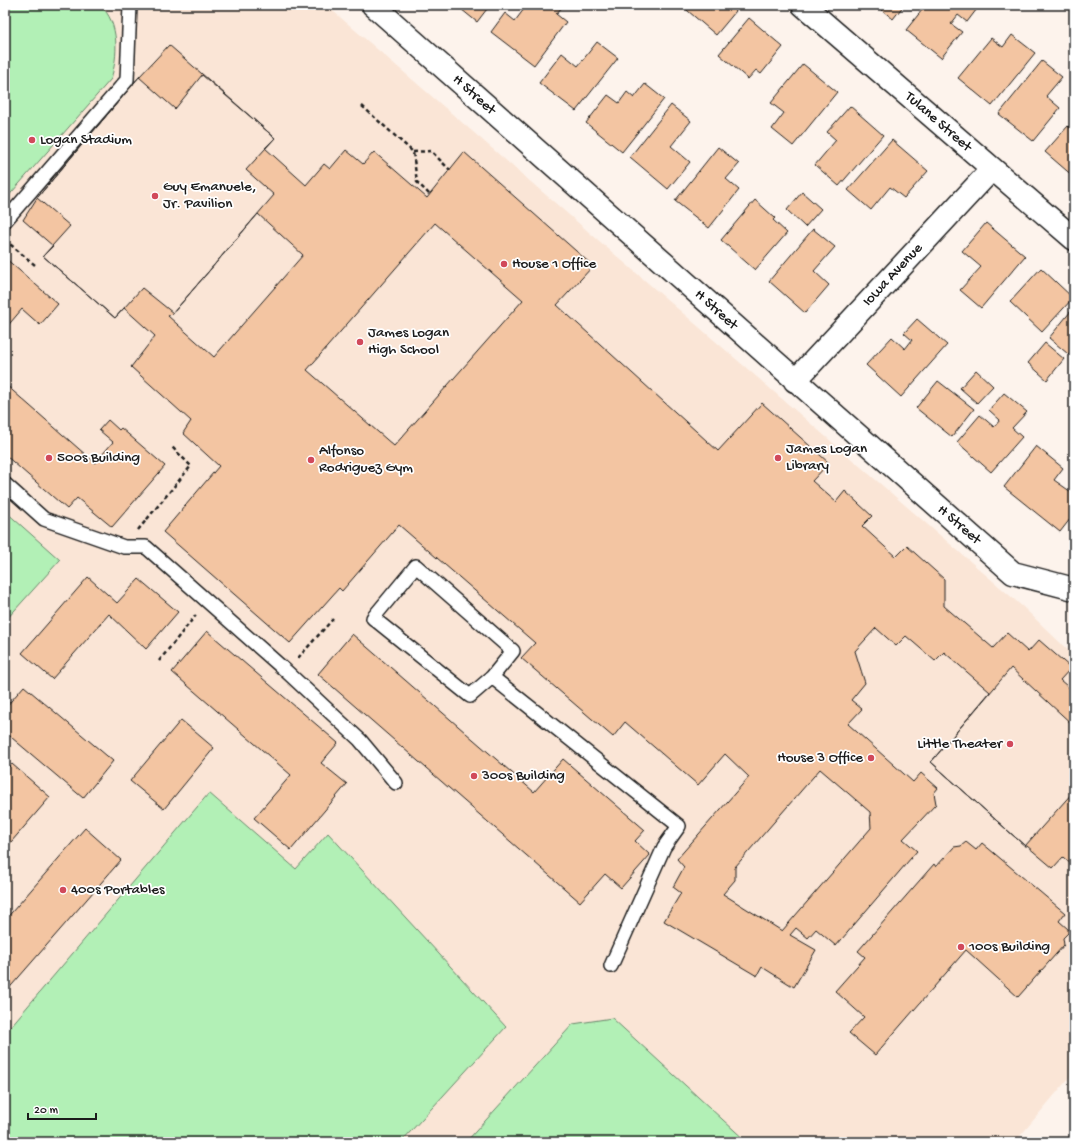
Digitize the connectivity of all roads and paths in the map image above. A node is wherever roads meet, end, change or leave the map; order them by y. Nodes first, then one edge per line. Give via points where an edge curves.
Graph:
1 (130, 5) edge
2 (373, 5) edge
3 (803, 5) edge
4 (362, 106) dead end
5 (413, 152) junction
6 (992, 168) junction
7 (450, 170) dead end
8 (430, 195) dead end
9 (5, 221) edge
10 (5, 239) edge
11 (1074, 239) edge
12 (35, 265) dead end
13 (795, 381) junction
14 (170, 446) dead end
15 (5, 484) edge
16 (124, 547) junction
17 (1074, 590) edge
18 (207, 602) junction
19 (333, 619) dead end
20 (159, 661) dead end
21 (286, 671) junction
22 (492, 677) junction
23 (396, 783) dead end
24 (611, 966) dead end

1 - 9 lane via 127,80
2 - 13 street, H Street
3 - 6 street, Tulane Street
4 - 5 path
5 - 7 path via 431,151
5 - 8 path via 416,182
6 - 11 street, Tulane Street
6 - 13 street, Iowa Avenue
10 - 12 path
13 - 17 street, H Street via 1013,573
14 - 16 path via 191,466
15 - 16 lane via 44,519
16 - 18 lane via 146,548
18 - 20 path
18 - 21 lane
19 - 21 path
21 - 23 lane via 360,740
22 - 22 lane via 513,651 416,566 373,618 470,696
22 - 24 lane via 679,826 664,848

